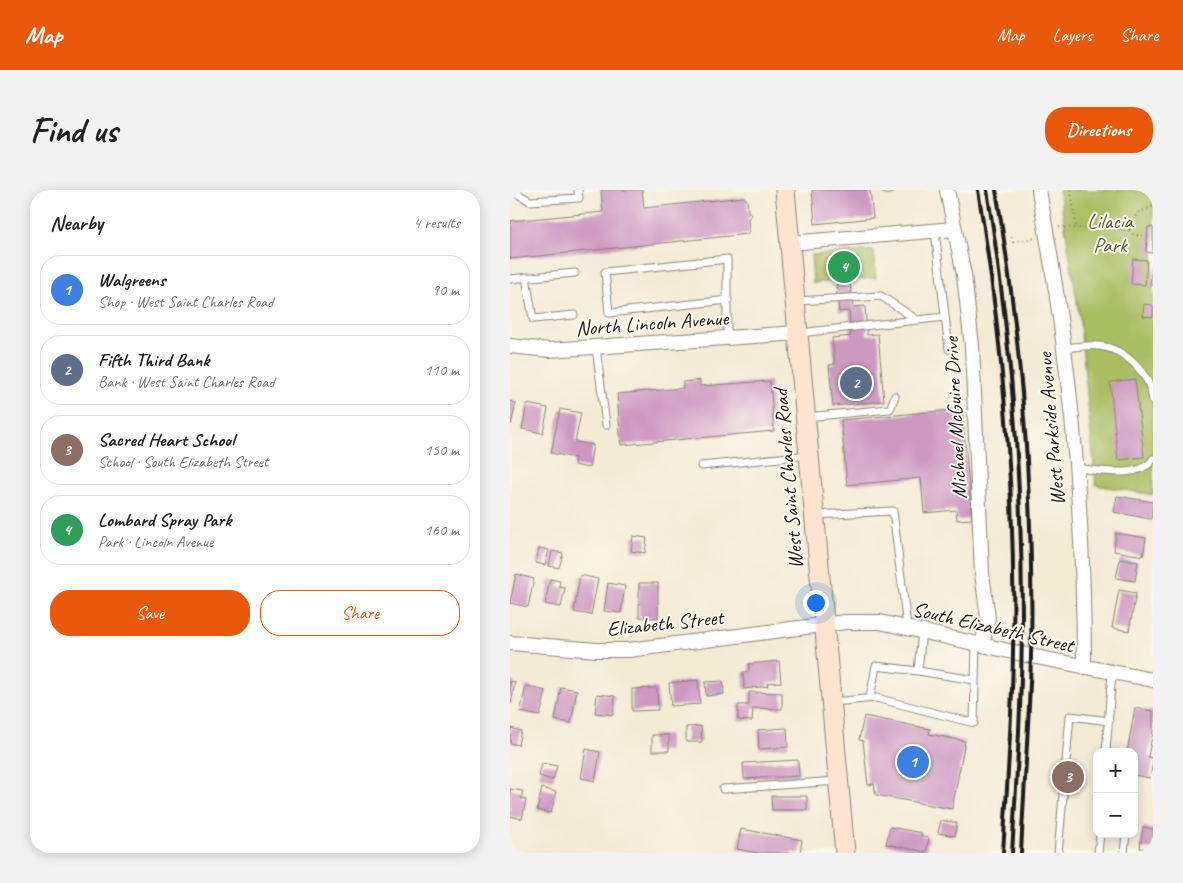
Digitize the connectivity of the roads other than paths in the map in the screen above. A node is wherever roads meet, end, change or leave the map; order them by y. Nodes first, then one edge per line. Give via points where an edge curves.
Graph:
1 (578, 190) edge
2 (785, 190) edge
3 (886, 190) edge
4 (890, 190) edge
5 (947, 190) edge
6 (1039, 190) edge
7 (514, 193) edge
8 (954, 229) junction
9 (936, 231) junction
10 (790, 243) junction
11 (575, 273) dead end
12 (526, 278) junction
13 (510, 279) edge
14 (728, 300) junction
15 (795, 302) junction
16 (574, 315) dead end
17 (945, 317) junction
18 (916, 320) junction
19 (798, 333) junction
20 (727, 338) junction
21 (510, 346) edge
22 (596, 347) junction
23 (1064, 348) junction
24 (949, 349) dead end
25 (895, 396) dead end
26 (1153, 400) edge
27 (805, 417) junction
28 (606, 425) dead end
29 (809, 455) junction
30 (1153, 459) edge
31 (701, 466) dead end
32 (1076, 468) junction
33 (814, 515) junction
34 (824, 625) junction
35 (907, 627) junction
36 (922, 631) junction
37 (510, 643) edge
38 (979, 644) junction
39 (1084, 667) junction
40 (918, 671) junction
41 (1112, 672) junction
42 (975, 680) junction
43 (1153, 680) edge
44 (870, 698) junction
45 (832, 702) junction
46 (1108, 720) junction
47 (1106, 748) edge
48 (838, 781) junction
49 (724, 789) dead end
50 (1100, 838) edge
51 (1126, 838) edge
52 (845, 853) edge
53 (1058, 853) edge
54 (1098, 853) edge
55 (1124, 853) edge

1 - 7 lane via 579,198 530,201
2 - 10 main road, West Saint Charles Road
3 - 4 lane
5 - 8 street, Michael McGuire Drive
6 - 23 street, West Parkside Avenue
8 - 9 street
8 - 38 street, Michael McGuire Drive via 964,275 976,395 982,574 988,618
9 - 10 street
9 - 17 lane
10 - 15 main road, West Saint Charles Road
11 - 12 lane
12 - 13 lane
12 - 16 lane via 533,319
14 - 14 lane via 727,259 605,272 609,313
14 - 20 lane
15 - 18 lane via 881,296
15 - 19 main road, West Saint Charles Road
17 - 18 lane
17 - 24 lane
18 - 19 lane
19 - 20 street, North Lincoln Avenue
19 - 27 main road, West Saint Charles Road
20 - 22 street, North Lincoln Avenue
21 - 22 street, North Lincoln Avenue via 549,350
22 - 28 lane
23 - 26 lane via 1108,348 1144,372
23 - 32 street, West Parkside Avenue
25 - 27 lane via 890,409
27 - 29 main road, West Saint Charles Road
29 - 31 lane
29 - 33 main road, West Saint Charles Road
30 - 32 lane via 1149,465 1134,471
32 - 39 street, West Parkside Avenue
33 - 34 main road, West Saint Charles Road
33 - 35 lane via 893,511
34 - 35 street, South Elizabeth Street via 880,622
34 - 37 street, Elizabeth Street via 629,650
34 - 45 main road, West Saint Charles Road
35 - 36 street, South Elizabeth Street
36 - 38 street, South Elizabeth Street
36 - 40 lane
38 - 39 street, South Elizabeth Street
38 - 42 lane
39 - 41 street, South Elizabeth Street
40 - 42 lane
40 - 44 lane via 876,666
41 - 43 street, South Elizabeth Street
41 - 46 lane
42 - 44 lane via 974,723
44 - 45 lane
45 - 48 main road, West Saint Charles Road
46 - 47 lane
46 - 53 lane via 1070,716
48 - 49 lane
48 - 52 main road, West Saint Charles Road
50 - 54 lane
51 - 55 lane

